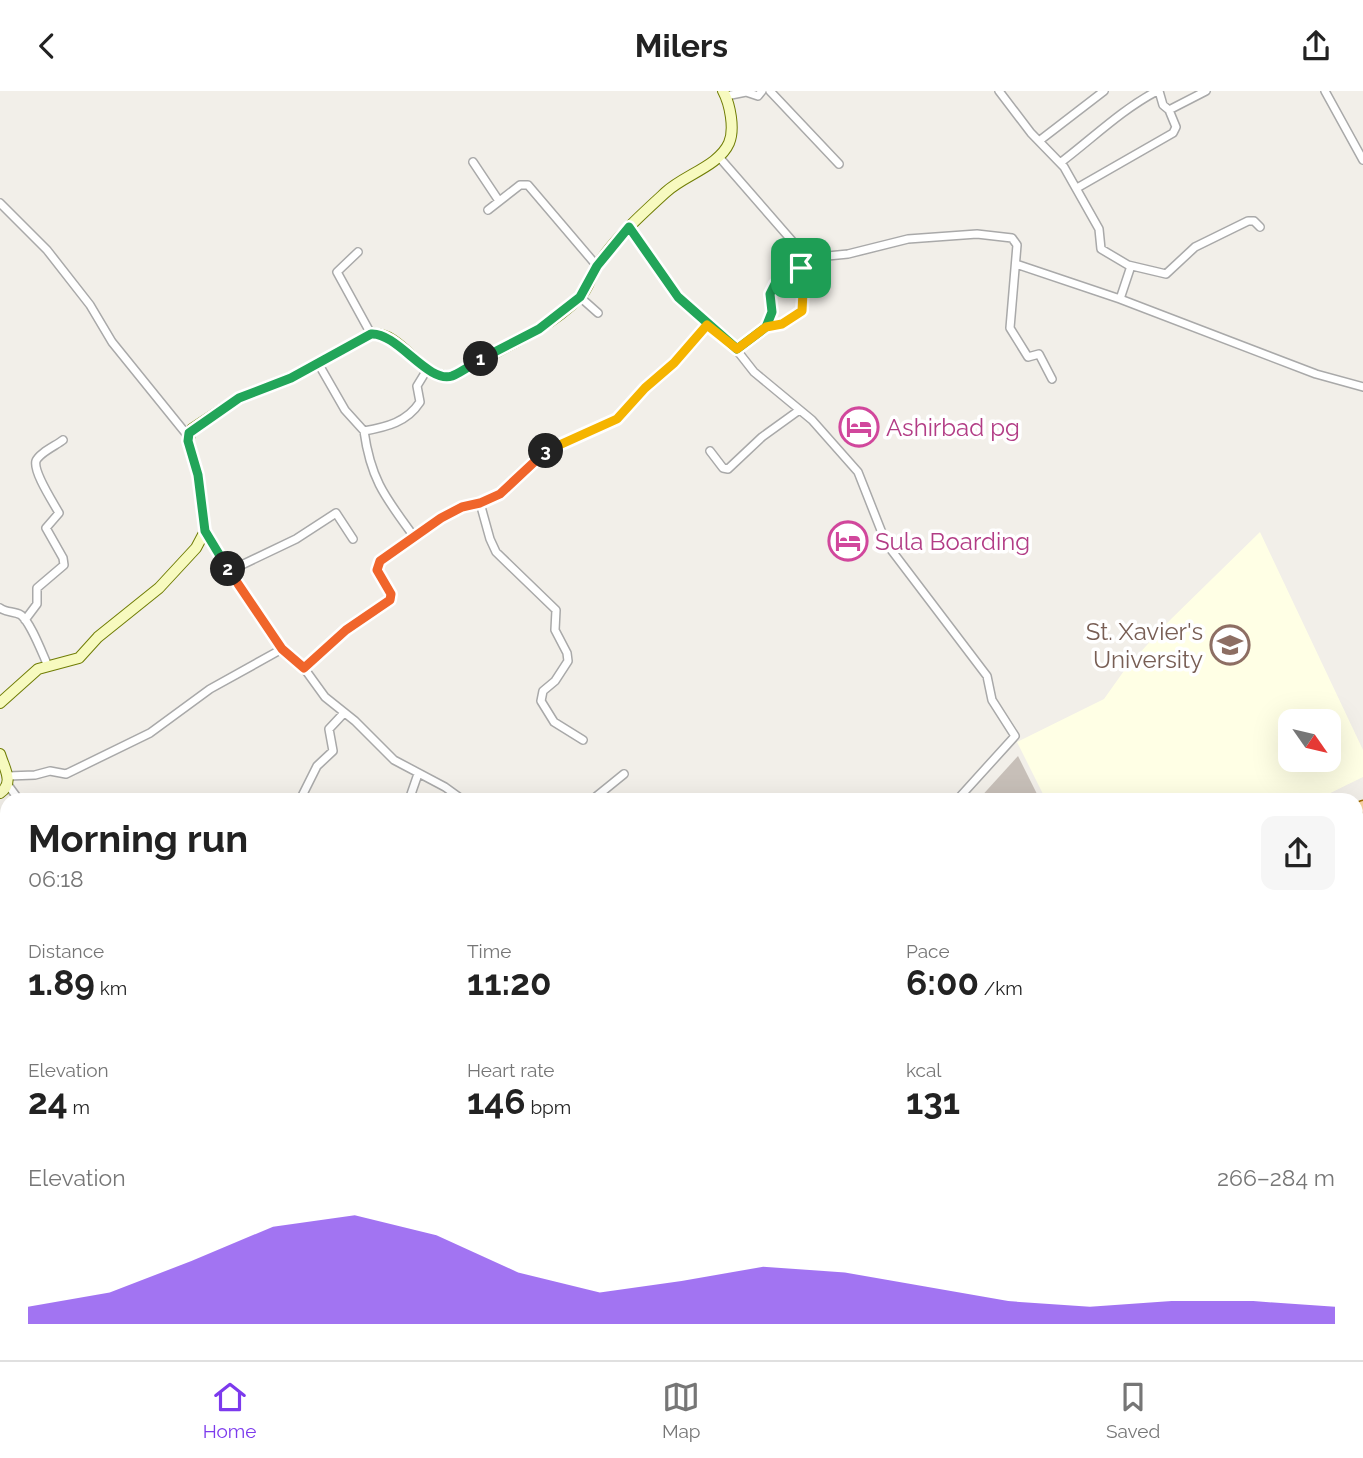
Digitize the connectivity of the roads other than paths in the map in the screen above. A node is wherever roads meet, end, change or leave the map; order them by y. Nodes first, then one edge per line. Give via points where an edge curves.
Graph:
1 (762, 91) edge
2 (771, 91) edge
3 (999, 91) edge
4 (1104, 91) edge
5 (1158, 91) edge
6 (1206, 91) edge
7 (1325, 91) edge
8 (725, 94) edge
9 (1169, 110) junction
10 (1039, 141) junction
11 (719, 157) junction
12 (1363, 160) edge
13 (473, 162) dead end
14 (1060, 163) junction
15 (839, 164) dead end
16 (1077, 188) junction
17 (499, 201) junction
18 (0, 203) edge
19 (488, 210) dead end
20 (629, 227) junction
21 (1260, 227) dead end
22 (358, 252) dead end
23 (807, 258) junction
24 (1016, 264) junction
25 (597, 266) junction
26 (1131, 266) junction
27 (801, 268) junction
28 (580, 297) junction
29 (1120, 299) junction
30 (598, 313) dead end
31 (707, 325) junction
32 (766, 327) junction
33 (371, 334) junction
34 (737, 349) junction
35 (318, 363) junction
36 (428, 368) junction
37 (1052, 379) dead end
38 (1363, 387) edge
39 (798, 411) junction
40 (364, 431) junction
41 (188, 436) junction
42 (64, 440) dead end
43 (710, 451) dead end
44 (480, 503) junction
45 (205, 531) junction
46 (415, 538) junction
47 (353, 539) dead end
48 (229, 571) junction
49 (0, 608) edge
50 (25, 619) junction
51 (282, 649) junction
52 (48, 666) junction
53 (304, 668) junction
54 (0, 703) edge
55 (344, 713) junction
56 (583, 740) dead end
57 (0, 754) edge
58 (418, 774) junction
59 (624, 774) dead end
60 (8, 781) junction
61 (0, 793) edge
62 (15, 793) edge
63 (304, 793) edge
64 (411, 793) edge
65 (453, 793) edge
66 (601, 793) edge
67 (963, 793) edge

1 - 8 street via 756,96
2 - 15 street
3 - 10 street
4 - 10 street
5 - 9 street
5 - 14 street via 1123,110
6 - 9 street
7 - 12 street
8 - 11 street via 730,138
9 - 16 street via 1176,130
10 - 14 street
11 - 20 street via 678,181
11 - 23 street
13 - 17 street
14 - 16 street
16 - 26 street via 1099,229 1101,249
17 - 19 street
17 - 25 street via 520,185 528,185
18 - 41 street via 47,250 112,342
20 - 25 street
20 - 31 street via 668,286
21 - 26 street via 1248,221 1195,247 1166,274
22 - 33 street via 337,272
23 - 24 street via 848,254 908,239 977,234 1012,238 1017,245
23 - 27 street
24 - 29 street
24 - 37 street via 1010,328 1028,357 1038,352
25 - 28 street
26 - 29 street
27 - 32 street via 775,284
27 - 32 street via 814,281 803,292 802,311 782,324
28 - 30 street
28 - 36 street via 539,329 452,376
29 - 38 street
31 - 34 street
31 - 44 street via 617,419 550,449 504,491
32 - 34 street
33 - 35 street
33 - 36 street via 384,335
34 - 39 street via 754,372
35 - 40 street via 345,410
35 - 41 street via 232,402
36 - 40 street via 417,386 417,407 396,424
39 - 43 street via 727,470
39 - 67 street via 817,425 858,472 886,543 983,669 992,701 1013,729 1012,741
40 - 46 street via 374,478
41 - 45 street
42 - 50 street via 36,463 59,513 46,529 64,565 37,588 37,604
44 - 46 street via 456,510
44 - 56 street via 496,552 556,610 555,630 568,661 543,691 541,701 554,722
45 - 48 street
45 - 52 street via 196,548 159,588 79,658
46 - 53 street via 377,566 391,594 388,602 346,630
47 - 48 street via 336,513 296,539
48 - 51 street
49 - 50 street
50 - 52 street
51 - 53 street
51 - 60 street via 210,689 150,733 66,774 50,771
52 - 54 street
53 - 55 street
55 - 58 street via 394,761
55 - 63 street via 329,729 333,751 317,766
57 - 60 street
58 - 64 street
58 - 65 street
59 - 66 street
60 - 61 street
60 - 62 street

